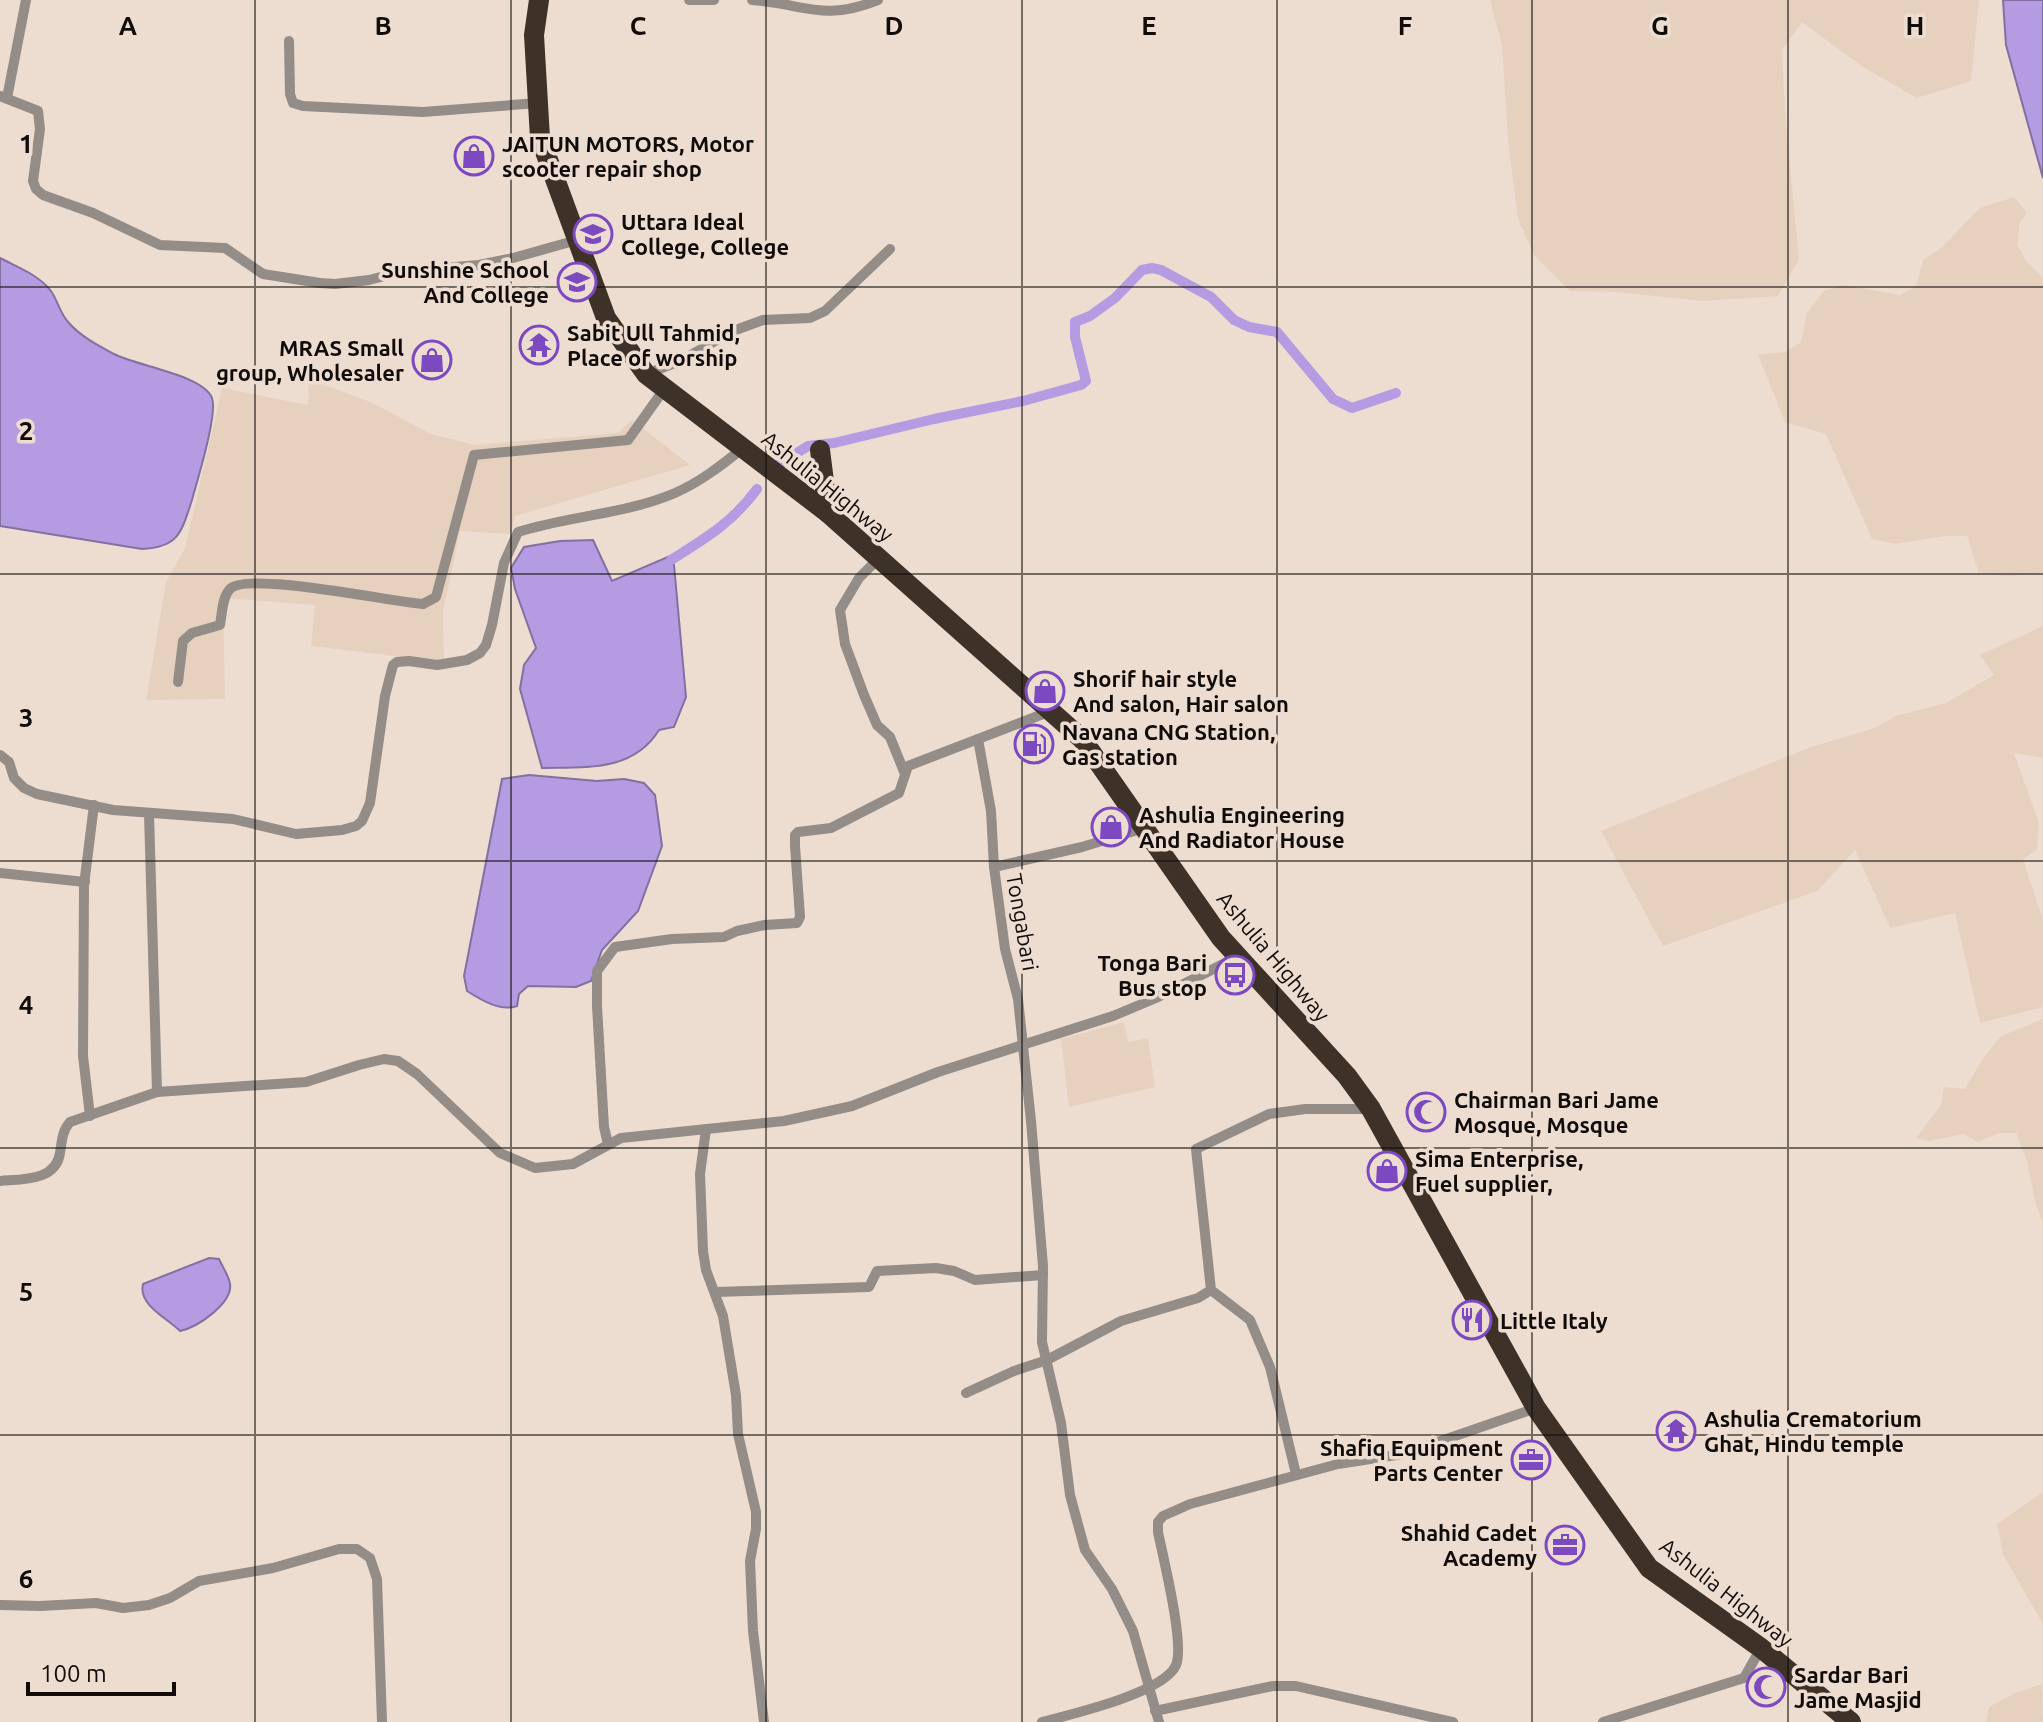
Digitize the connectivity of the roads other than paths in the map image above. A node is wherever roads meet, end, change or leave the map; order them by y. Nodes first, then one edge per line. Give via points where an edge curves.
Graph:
1 (26, 0) edge
2 (539, 0) edge
3 (689, 0) edge
4 (714, 0) edge
5 (752, 0) edge
6 (878, 0) edge
7 (289, 41) dead end
8 (4, 97) edge
9 (538, 103) junction
10 (577, 240) junction
11 (890, 249) dead end
12 (646, 374) junction
13 (665, 388) junction
14 (743, 448) junction
15 (820, 450) dead end
16 (828, 513) junction
17 (879, 558) junction
18 (178, 682) dead end
19 (1051, 711) junction
20 (978, 739) junction
21 (0, 755) edge
22 (905, 774) junction
23 (94, 805) junction
24 (149, 813) junction
25 (1144, 828) junction
26 (994, 867) junction
27 (0, 873) edge
28 (85, 882) junction
29 (1237, 957) junction
30 (1021, 1044) junction
31 (157, 1092) junction
32 (1371, 1109) junction
33 (90, 1116) junction
34 (706, 1129) junction
35 (608, 1144) junction
36 (0, 1181) edge
37 (1043, 1275) junction
38 (1211, 1290) junction
39 (716, 1292) junction
40 (1047, 1360) junction
41 (966, 1393) dead end
42 (1536, 1408) junction
43 (1296, 1474) junction
44 (0, 1605) edge
45 (1761, 1648) junction
46 (1149, 1688) junction
47 (1157, 1717) edge
48 (382, 1722) edge
49 (764, 1722) edge
50 (1042, 1722) edge
51 (1453, 1722) edge
52 (1603, 1722) edge
53 (1851, 1722) edge

1 - 8 street
2 - 9 highway, Ashulia Highway via 534,35
3 - 4 street
5 - 6 street via 821,12 841,12
7 - 9 street via 290,94 293,103 303,106 423,112
8 - 10 street via 35,108 39,116 33,181 43,195 160,245 231,250 263,274 335,284 479,265
9 - 10 highway, Ashulia Highway via 540,138
10 - 12 highway, Ashulia Highway via 606,318
11 - 12 street via 825,311 810,318 763,320
12 - 13 highway, Ashulia Highway
13 - 14 highway, Ashulia Highway
13 - 18 street via 628,440 474,455 436,597 423,604 271,583 235,586 226,597 220,625 183,641
14 - 16 highway, Ashulia Highway
14 - 24 street via 675,493 518,532 504,563 492,625 480,653 437,665 393,665 370,803 356,826 304,834 233,819
15 - 16 highway
16 - 17 highway, Ashulia Highway
17 - 19 highway, Ashulia Highway
17 - 22 street via 840,610 845,644 864,695
19 - 20 street
19 - 25 highway, Ashulia Highway via 1082,739
20 - 22 street via 908,766
20 - 26 street
21 - 23 street via 24,788
22 - 35 street via 899,793 845,822 795,835 797,923 765,925 724,937 615,947 607,955 597,971 597,1006
23 - 24 street
23 - 28 street
24 - 31 street
25 - 26 street, Tongabari
25 - 29 highway, Ashulia Highway
26 - 30 street, Tongabari
27 - 28 street
28 - 33 street via 83,1056
29 - 30 street via 1113,1016
29 - 32 highway, Ashulia Highway
30 - 34 street via 852,1106 784,1121
30 - 37 street, Tongabari
31 - 33 street
31 - 35 street via 306,1082 384,1059 417,1074 500,1153 535,1168 573,1164
32 - 38 street via 1269,1114 1196,1149
32 - 42 highway, Ashulia Highway
33 - 36 street via 64,1129 59,1164 51,1172
34 - 35 street
34 - 39 street via 700,1217 706,1270
37 - 39 street via 975,1280 936,1268 901,1269 877,1271 869,1287
37 - 40 street, Tongabari via 1042,1342
38 - 40 street via 1121,1321
38 - 43 street via 1250,1320 1270,1367
39 - 49 street via 756,1512 750,1561
40 - 41 street
40 - 46 street, Tongabari via 1085,1550 1133,1631
42 - 43 street via 1403,1454
42 - 45 highway, Ashulia Highway via 1649,1568
43 - 46 street via 1190,1504 1158,1522 1178,1658 1171,1675
44 - 48 street via 149,1605 199,1581 357,1549 370,1558 377,1579
45 - 52 street via 1744,1678
45 - 53 highway, Ashulia Highway
46 - 47 street, Tongabari
46 - 50 street
47 - 51 street via 1273,1686 1296,1686

